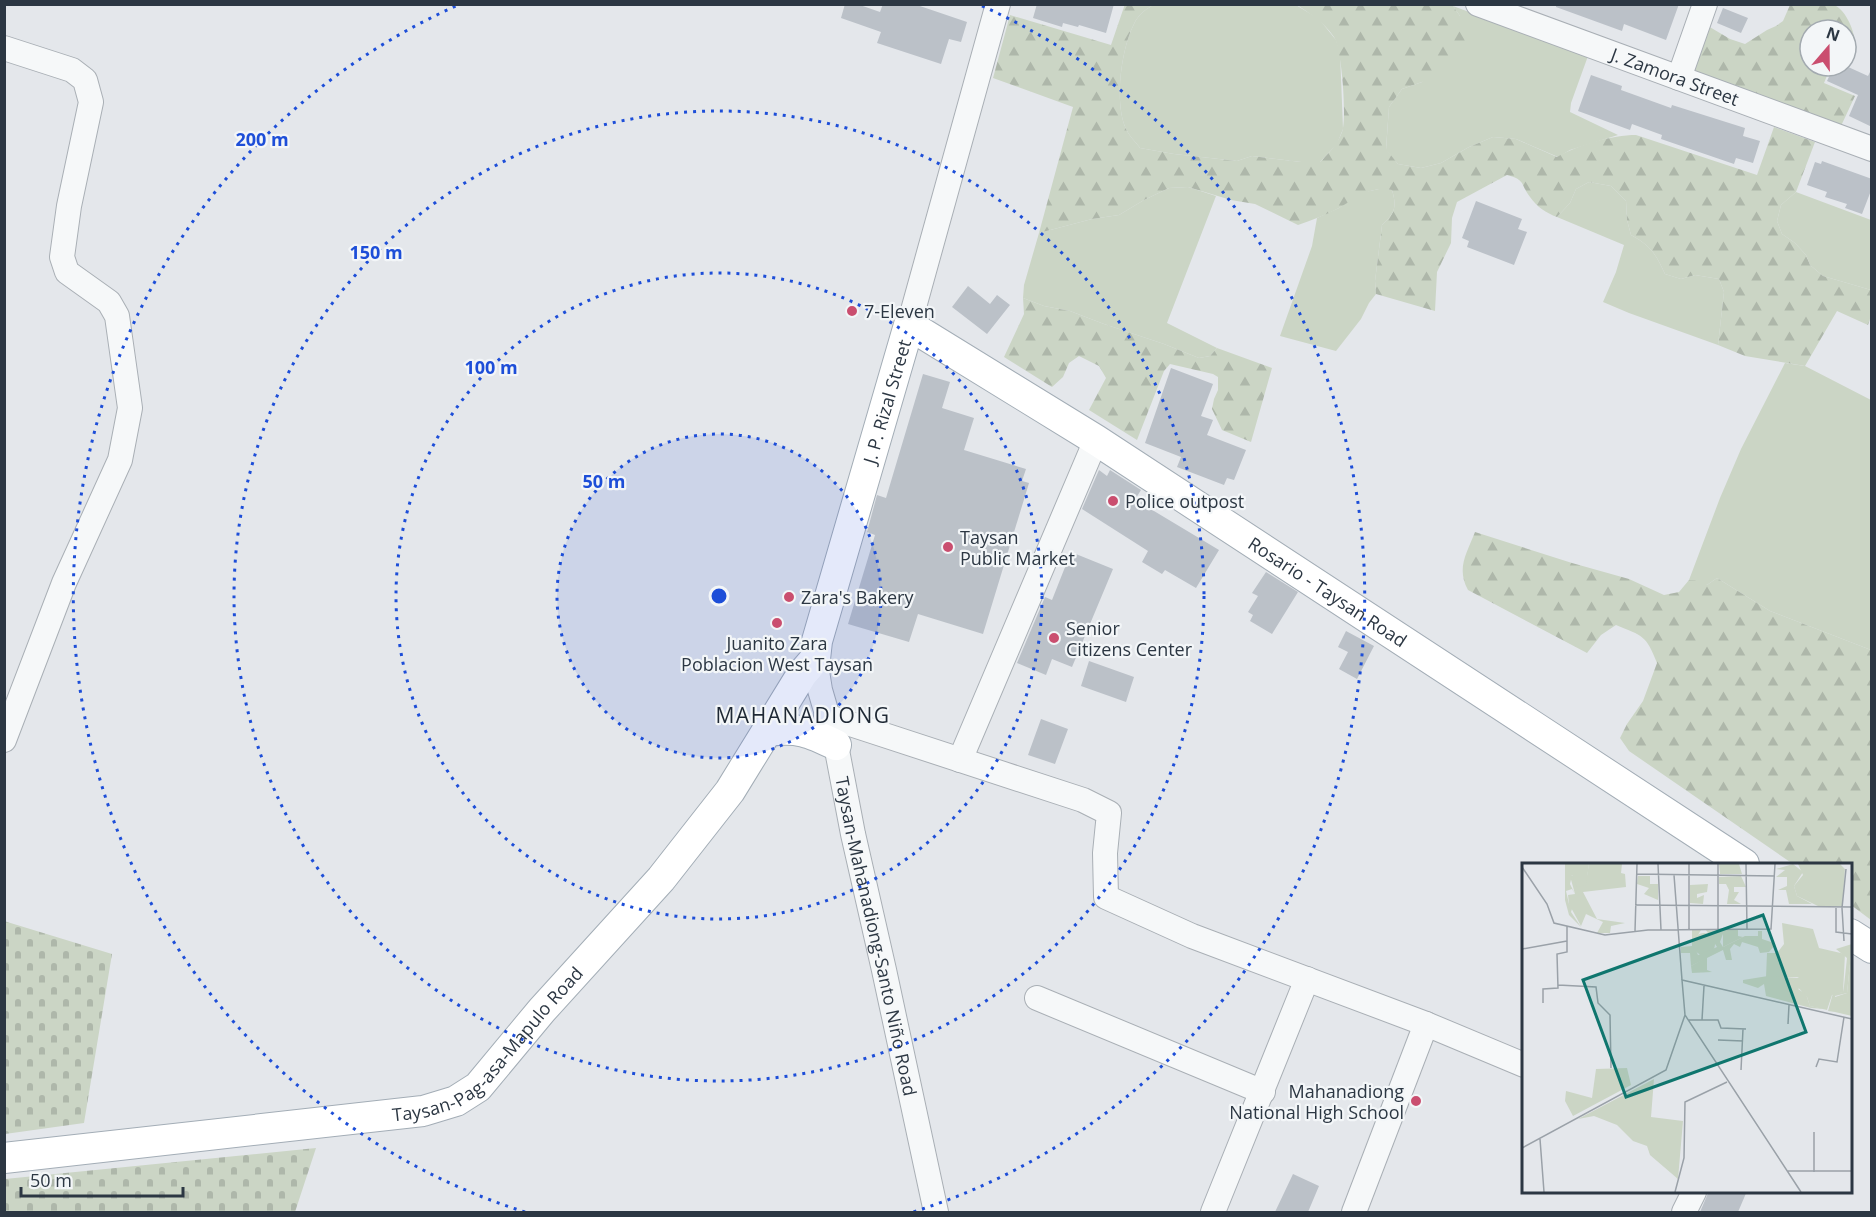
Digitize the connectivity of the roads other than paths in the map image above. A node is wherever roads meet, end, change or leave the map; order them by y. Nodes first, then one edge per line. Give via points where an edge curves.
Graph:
1 (998, 4) edge
2 (1478, 4) edge
3 (1705, 4) edge
4 (4, 48) edge
5 (1679, 78) junction
6 (1872, 149) edge
7 (909, 325) junction
8 (1096, 440) junction
9 (815, 658) junction
10 (826, 716) junction
11 (768, 732) junction
12 (4, 740) edge
13 (836, 745) junction
14 (960, 760) junction
15 (1742, 863) edge
16 (1852, 935) edge
17 (1872, 948) edge
18 (1307, 980) junction
19 (1037, 998) dead end
20 (1426, 1024) junction
21 (1522, 1064) edge
22 (1263, 1092) junction
23 (4, 1158) edge
24 (1693, 1193) edge
25 (936, 1212) edge
26 (1213, 1212) edge
27 (1354, 1212) edge
28 (1684, 1212) edge

1 - 7 street, J. P. Rizal Street
2 - 5 street, J. Zamora Street
3 - 5 street
4 - 12 street via 72,70 85,80 91,102 62,257 67,272 109,302 117,316 130,408 120,460 64,583
5 - 6 street, J. Zamora Street
7 - 8 main road, Rosario - Taysan Road
7 - 9 main road, J. P. Rizal Street via 816,641
8 - 14 street
8 - 15 main road, Rosario - Taysan Road
9 - 10 street, Taysan-Mahanadiong-Santo Niño Road
9 - 11 main road, Taysan-Pag-asa-Mapulo Road
10 - 13 street, Taysan-Mahanadiong-Santo Niño Road
10 - 14 street
11 - 13 main road via 787,728 814,734
11 - 23 main road, Taysan-Pag-asa-Mapulo Road via 730,791 661,879 478,1087 456,1101 423,1111
13 - 25 street, Taysan-Mahanadiong-Santo Niño Road
14 - 18 street via 1083,800 1109,813 1106,897 1192,936
16 - 17 main road
18 - 20 street
18 - 22 street
19 - 22 street
20 - 21 street
20 - 27 street
22 - 26 street
24 - 28 street

